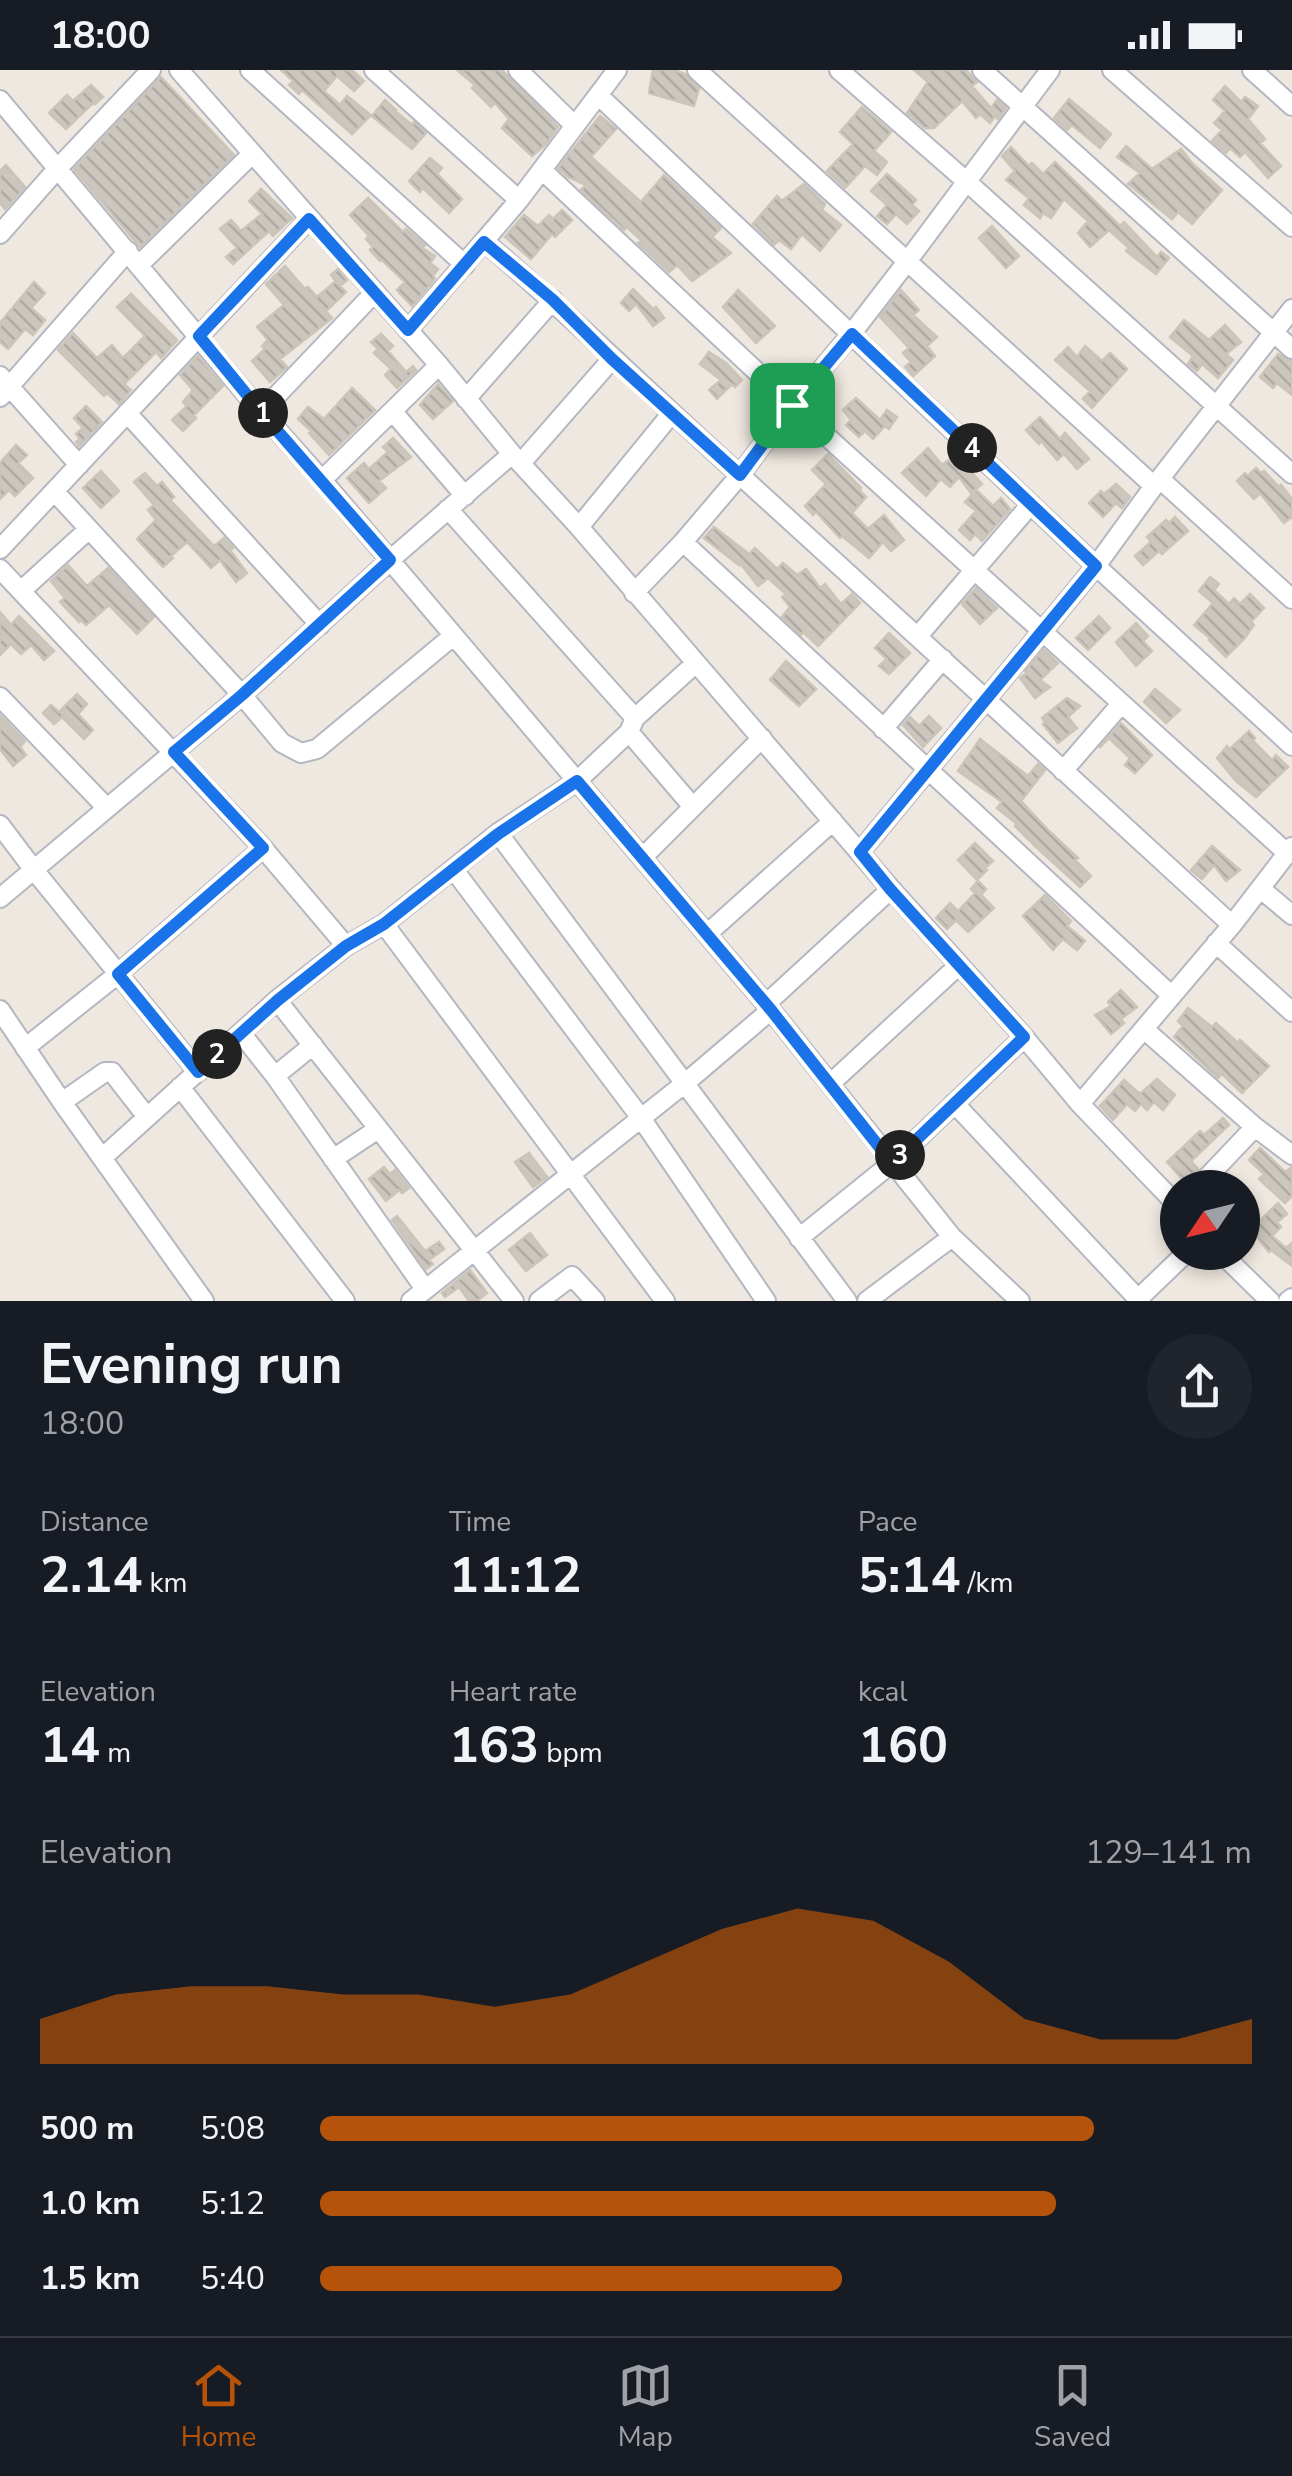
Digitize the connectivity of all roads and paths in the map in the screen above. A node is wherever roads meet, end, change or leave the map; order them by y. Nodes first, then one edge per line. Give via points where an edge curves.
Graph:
1 (151, 70) edge
2 (180, 70) edge
3 (250, 70) edge
4 (374, 70) edge
5 (518, 70) edge
6 (617, 70) edge
7 (698, 70) edge
8 (839, 70) edge
9 (982, 70) edge
10 (1050, 70) edge
11 (1112, 70) edge
12 (1252, 70) edge
13 (598, 95) junction
14 (0, 100) edge
15 (1023, 106) junction
16 (1292, 106) edge
17 (576, 126) junction
18 (252, 154) junction
19 (58, 168) junction
20 (542, 170) junction
21 (966, 181) junction
22 (519, 200) junction
23 (309, 219) junction
24 (1292, 227) edge
25 (2, 229) edge
26 (484, 242) junction
27 (134, 258) junction
28 (906, 263) junction
29 (465, 265) junction
30 (375, 292) junction
31 (553, 300) junction
32 (1292, 309) edge
33 (408, 330) junction
34 (1274, 332) junction
35 (852, 334) junction
36 (199, 336) junction
37 (1292, 349) edge
38 (612, 359) junction
39 (439, 365) junction
40 (3, 387) edge
41 (466, 399) junction
42 (792, 405) junction
43 (1217, 406) junction
44 (261, 412) junction
45 (393, 412) junction
46 (672, 412) junction
47 (127, 413) junction
48 (516, 458) junction
49 (79, 465) junction
50 (1292, 474) edge
51 (740, 475) junction
52 (322, 480) junction
53 (1156, 483) junction
54 (54, 491) junction
55 (464, 496) junction
56 (1032, 504) junction
57 (448, 509) junction
58 (579, 527) junction
59 (89, 528) junction
60 (683, 542) junction
61 (0, 549) edge
62 (390, 560) junction
63 (1096, 566) junction
64 (0, 570) edge
65 (974, 572) junction
66 (22, 590) junction
67 (634, 593) junction
68 (1292, 599) edge
69 (320, 625) junction
70 (1041, 633) junction
71 (453, 636) junction
72 (918, 636) junction
73 (943, 659) junction
74 (696, 663) junction
75 (242, 695) junction
76 (0, 697) edge
77 (986, 700) junction
78 (1121, 704) junction
79 (632, 725) junction
80 (883, 729) junction
81 (762, 738) junction
82 (1292, 746) edge
83 (174, 752) junction
84 (1064, 771) junction
85 (928, 772) junction
86 (577, 781) junction
87 (106, 807) junction
88 (693, 807) junction
89 (833, 820) junction
90 (0, 825) edge
91 (498, 834) junction
92 (263, 848) junction
93 (1290, 850) edge
94 (860, 852) junction
95 (643, 858) junction
96 (34, 870) junction
97 (454, 870) junction
98 (890, 889) junction
99 (1260, 890) junction
100 (0, 898) edge
101 (1292, 915) edge
102 (384, 924) junction
103 (1232, 925) junction
104 (707, 934) junction
105 (1216, 944) junction
106 (346, 946) junction
107 (959, 965) junction
108 (118, 974) junction
109 (1172, 996) junction
110 (278, 1000) junction
111 (768, 1007) junction
112 (0, 1010) edge
113 (1292, 1012) edge
114 (1146, 1030) junction
115 (241, 1033) junction
116 (1024, 1037) junction
117 (313, 1045) junction
118 (24, 1048) junction
119 (198, 1072) junction
120 (275, 1076) junction
121 (684, 1084) junction
122 (831, 1084) junction
123 (180, 1088) junction
124 (62, 1102) junction
125 (954, 1103) junction
126 (1080, 1104) junction
127 (147, 1118) junction
128 (640, 1118) junction
129 (1255, 1127) junction
130 (378, 1128) junction
131 (1292, 1155) edge
132 (102, 1158) junction
133 (333, 1159) junction
134 (892, 1163) junction
135 (1214, 1170) edge
136 (570, 1173) junction
137 (1160, 1187) edge
138 (952, 1237) junction
139 (799, 1238) junction
140 (475, 1251) junction
141 (1168, 1270) edge
142 (1238, 1270) edge
143 (660, 1294) edge
144 (418, 1295) edge
145 (879, 1298) edge
146 (1137, 1300) edge
147 (204, 1301) edge
148 (345, 1301) edge
149 (514, 1301) edge
150 (539, 1301) edge
151 (595, 1301) edge
152 (638, 1301) edge
153 (766, 1301) edge
154 (847, 1301) edge
155 (1020, 1301) edge
156 (1270, 1301) edge

1 - 19 street
2 - 18 street
3 - 29 street
4 - 22 street
5 - 17 street
6 - 13 street
7 - 28 street
8 - 21 street
9 - 15 street
10 - 15 street
11 - 24 street
12 - 16 street
13 - 17 street
13 - 35 street
14 - 19 street
15 - 21 street
15 - 34 street
17 - 20 street
18 - 23 street
18 - 27 street
19 - 25 street
19 - 27 street
20 - 22 street
20 - 42 street
21 - 28 street
21 - 43 street
22 - 26 street
23 - 30 street
23 - 36 street
26 - 29 street
26 - 31 street
27 - 36 street
27 - 40 street
28 - 35 street
28 - 53 street
29 - 33 street
30 - 33 street
30 - 44 street
31 - 38 street
31 - 41 street
32 - 34 street
33 - 39 street
34 - 37 street
34 - 43 street
35 - 42 street
35 - 56 street
36 - 44 street
36 - 47 street
38 - 46 street
38 - 48 street
39 - 41 street
39 - 45 street
40 - 49 street
41 - 48 street
42 - 51 street
42 - 65 street
43 - 50 street
43 - 53 street
44 - 52 street
45 - 52 street
45 - 55 street
46 - 51 street
46 - 58 street
47 - 49 street
47 - 69 street
48 - 55 street
48 - 58 street
49 - 54 street
51 - 60 street
51 - 72 street
52 - 62 street
53 - 63 street
53 - 68 street
54 - 59 street
54 - 61 street
55 - 57 street
56 - 63 street
56 - 65 street
57 - 62 street
57 - 79 street
58 - 67 street
59 - 66 street
59 - 75 street
60 - 67 street
60 - 80 street
62 - 69 street
62 - 71 street
63 - 70 street
63 - 82 street
64 - 66 street
65 - 70 street
65 - 72 street
66 - 83 street
67 - 74 street
69 - 75 street
70 - 77 street
70 - 78 street
71 - 75 street via 317,749 301,754 282,743
71 - 86 street
72 - 73 street
73 - 77 street
73 - 80 street
74 - 79 street
74 - 81 street
75 - 83 street
76 - 87 street
77 - 84 street
77 - 85 street
78 - 84 street
78 - 93 street
79 - 86 street
79 - 88 street
80 - 85 street
81 - 88 street
81 - 89 street
83 - 87 street
83 - 92 street
84 - 103 street
85 - 94 street
85 - 109 street
86 - 91 street
86 - 95 street
87 - 96 street
88 - 95 street
89 - 94 street
89 - 104 street
90 - 96 street
91 - 97 street
91 - 121 street
92 - 106 street
92 - 108 street
93 - 99 street
94 - 98 street
95 - 104 street
96 - 100 street
96 - 108 street
97 - 102 street
97 - 128 street
98 - 107 street
98 - 111 street
99 - 101 street
99 - 103 street
102 - 106 street
102 - 136 street
103 - 105 street
104 - 111 street
105 - 109 street
105 - 113 street
106 - 110 street
107 - 116 street
107 - 122 street
108 - 118 street
108 - 119 street
109 - 114 street
110 - 115 street
110 - 117 street
111 - 121 street
111 - 122 street
112 - 118 street
114 - 126 street
114 - 129 street
115 - 119 street
115 - 120 street
116 - 125 street
116 - 126 street
117 - 120 street
117 - 130 street
118 - 124 street
119 - 123 street
120 - 133 street
121 - 128 street
121 - 139 street
122 - 134 street
123 - 127 street
123 - 148 street
124 - 127 street via 112,1072
124 - 132 street
125 - 134 street
125 - 146 street
126 - 137 street
127 - 132 street
128 - 136 street
128 - 153 street
129 - 131 street
129 - 135 street
130 - 133 street
130 - 140 street
132 - 147 street
133 - 144 street
134 - 138 street
134 - 139 street
136 - 140 street
136 - 143 street
138 - 145 street
138 - 155 street
139 - 154 street
140 - 144 street
140 - 149 street
141 - 146 street
142 - 156 street
143 - 152 street
150 - 151 street via 572,1276

